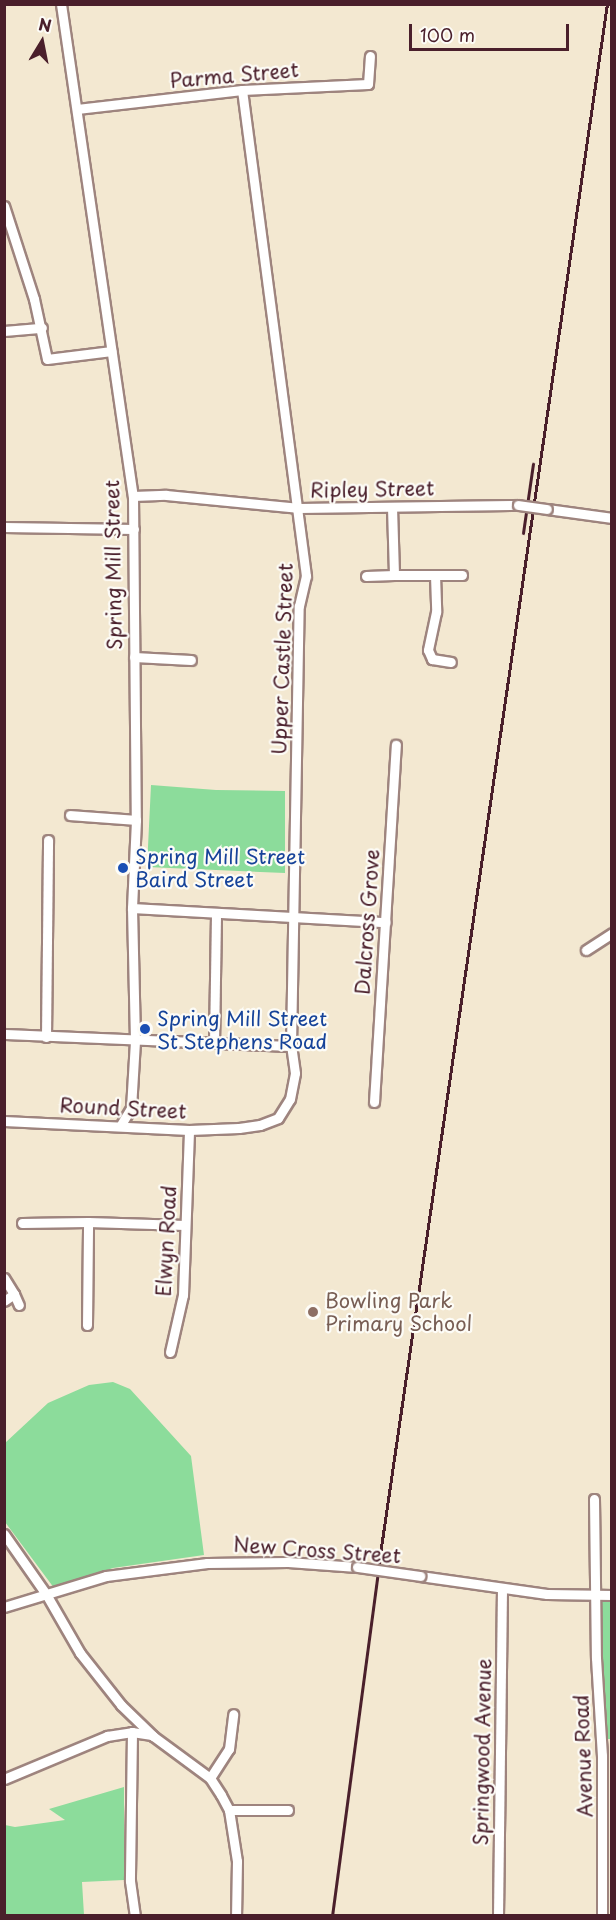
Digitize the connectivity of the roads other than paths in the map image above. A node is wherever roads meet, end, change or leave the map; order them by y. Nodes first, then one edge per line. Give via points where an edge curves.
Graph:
1 (61, 4) edge
2 (370, 56) dead end
3 (242, 90) junction
4 (77, 109) junction
5 (4, 206) edge
6 (42, 328) junction
7 (4, 331) edge
8 (112, 351) junction
9 (133, 496) junction
10 (392, 507) junction
11 (299, 508) junction
12 (612, 518) edge
13 (4, 527) edge
14 (134, 529) junction
15 (394, 575) junction
16 (435, 575) junction
17 (462, 575) dead end
18 (366, 576) dead end
19 (134, 657) junction
20 (191, 660) dead end
21 (452, 663) dead end
22 (396, 745) dead end
23 (70, 814) dead end
24 (136, 820) junction
25 (48, 840) dead end
26 (132, 908) junction
27 (216, 913) junction
28 (294, 917) junction
29 (386, 921) junction
30 (612, 933) edge
31 (586, 950) dead end
32 (4, 1035) edge
33 (46, 1037) junction
34 (135, 1041) junction
35 (214, 1042) junction
36 (291, 1046) junction
37 (374, 1102) dead end
38 (4, 1121) edge
39 (120, 1126) junction
40 (239, 1128) joint
41 (189, 1130) junction
42 (88, 1222) junction
43 (22, 1223) dead end
44 (184, 1225) junction
45 (4, 1278) edge
46 (14, 1294) junction
47 (4, 1301) edge
48 (19, 1305) dead end
49 (87, 1325) dead end
50 (170, 1352) dead end
51 (594, 1499) dead end
52 (4, 1534) edge
53 (502, 1589) junction
54 (46, 1594) junction
55 (596, 1595) junction
56 (612, 1595) edge
57 (4, 1607) edge
58 (232, 1714) dead end
59 (132, 1732) junction
60 (153, 1736) junction
61 (210, 1778) junction
62 (5, 1779) edge
63 (229, 1810) junction
64 (288, 1810) dead end
65 (135, 1916) edge
66 (236, 1916) edge
67 (498, 1916) edge
68 (602, 1916) edge

1 - 4 street, Spring Mill Street
2 - 3 street, Parma Street via 368,84
3 - 4 street, Parma Street
3 - 11 street, Upper Castle Street
4 - 8 street, Spring Mill Street
5 - 6 street
6 - 7 street
6 - 8 street via 47,359
8 - 9 street, Spring Mill Street
9 - 11 street, Ripley Street via 166,495
9 - 14 street, Spring Mill Street
10 - 11 street, Ripley Street
10 - 12 street, Ripley Street, bridge via 518,505
10 - 15 street
11 - 28 street, Upper Castle Street via 306,576 299,606
13 - 14 street
14 - 19 street, Spring Mill Street
15 - 16 street
15 - 18 street
16 - 17 street
16 - 21 street via 436,612 428,650 432,659
19 - 20 street
19 - 24 street, Spring Mill Street
22 - 29 street, Dalcross Grove
23 - 24 street
24 - 26 street, Spring Mill Street
25 - 33 street
26 - 27 street
26 - 34 street, Spring Mill Street
27 - 28 street
27 - 35 street
28 - 29 street
28 - 36 street, Upper Castle Street
29 - 37 street, Dalcross Grove
30 - 31 street
32 - 33 street
33 - 34 street
34 - 35 street
34 - 39 street, Spring Mill Street via 131,1107
35 - 36 street
36 - 40 street, Upper Castle Street via 295,1073 290,1099 278,1118
38 - 39 street, Round Street
39 - 41 street, Round Street
40 - 41 street, Round Street
41 - 44 street, Elwyn Road
42 - 43 street
42 - 44 street
42 - 49 street
44 - 50 street, Elwyn Road via 183,1295
45 - 46 street
46 - 47 street
46 - 48 street
51 - 55 street, Avenue Road
52 - 54 street
53 - 54 street, New Cross Street, bridge via 357,1567 288,1562 207,1563 106,1576
53 - 55 street, New Cross Street
53 - 67 street, Springwood Avenue
54 - 57 street, New Cross Street
54 - 60 street via 80,1653 121,1705
55 - 56 street, New Cross Street
55 - 68 street, Avenue Road
58 - 61 street via 229,1749
59 - 60 street
59 - 62 street via 107,1736
59 - 65 street via 130,1881
60 - 61 street
61 - 63 street
63 - 64 street
63 - 66 street via 237,1861

